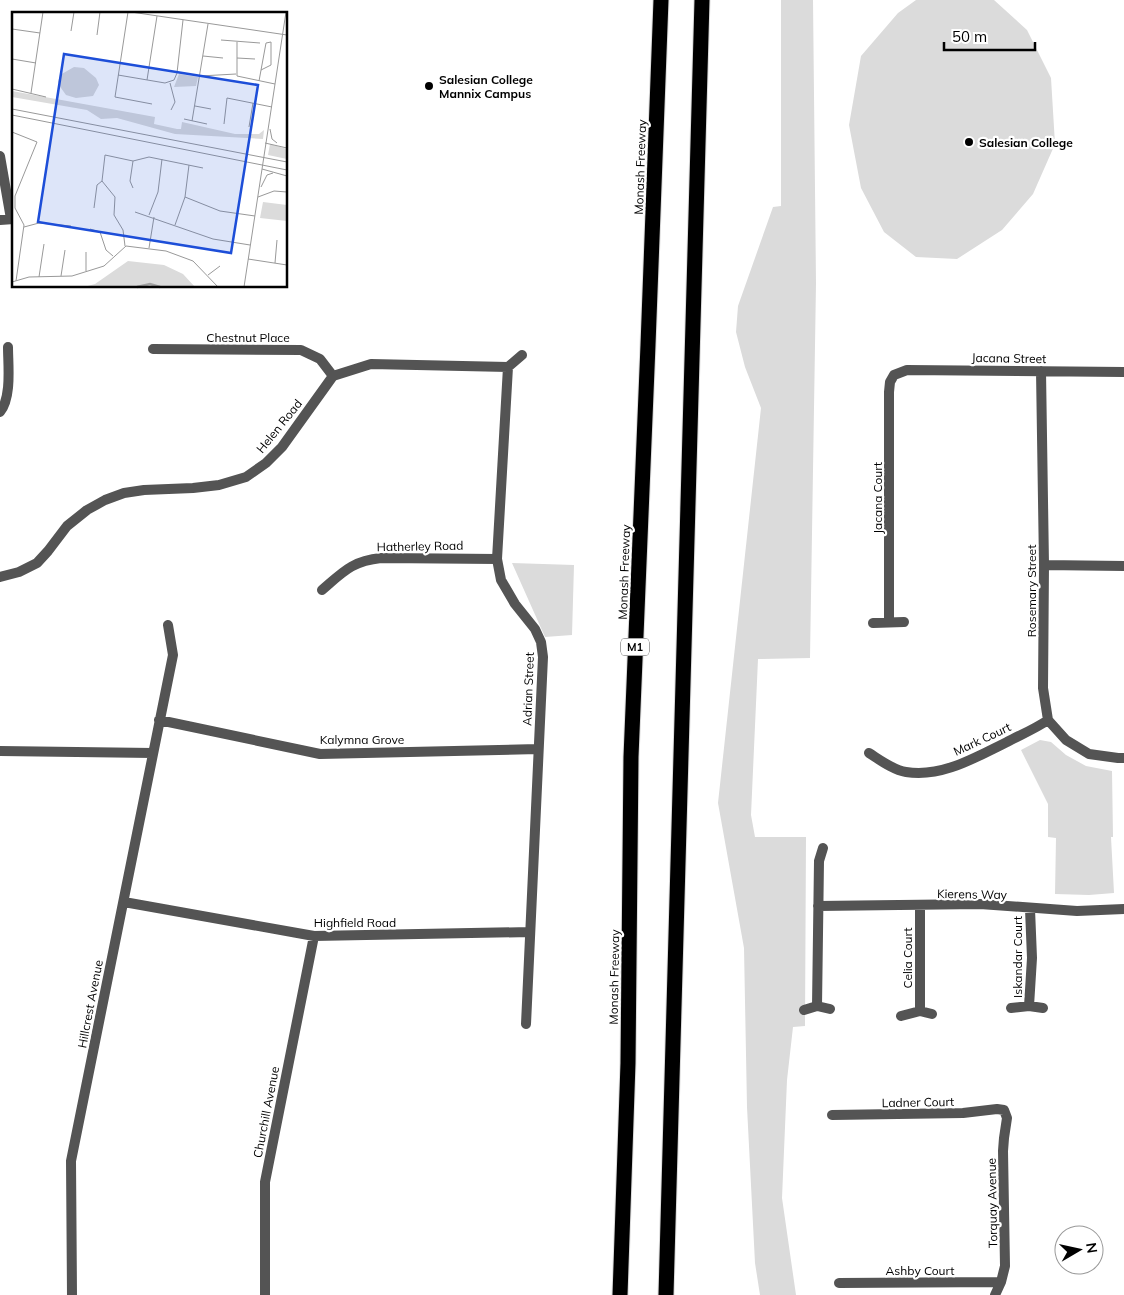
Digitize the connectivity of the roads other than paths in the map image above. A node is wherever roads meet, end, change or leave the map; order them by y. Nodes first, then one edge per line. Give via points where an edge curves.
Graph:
1 (661, 0) edge
2 (702, 0) edge
3 (0, 156) edge
4 (12, 219) edge
5 (0, 220) edge
6 (8, 347) dead end
7 (152, 349) dead end
8 (522, 355) dead end
9 (508, 367) junction
10 (1041, 372) junction
11 (1124, 372) edge
12 (894, 374) joint
13 (333, 376) junction
14 (0, 412) edge
15 (497, 559) junction
16 (1044, 565) junction
17 (1124, 566) edge
18 (0, 578) edge
19 (322, 590) dead end
20 (889, 622) junction
21 (904, 622) dead end
22 (873, 623) dead end
23 (168, 625) dead end
24 (159, 720) junction
25 (1048, 720) junction
26 (538, 749) junction
27 (0, 751) edge
28 (153, 753) junction
29 (869, 753) dead end
30 (1124, 758) edge
31 (823, 848) dead end
32 (124, 902) junction
33 (920, 905) junction
34 (818, 906) junction
35 (1030, 908) junction
36 (1124, 910) edge
37 (530, 932) junction
38 (314, 936) junction
39 (817, 1006) junction
40 (1029, 1006) junction
41 (1011, 1008) dead end
42 (1043, 1008) dead end
43 (830, 1009) dead end
44 (804, 1010) dead end
45 (920, 1011) junction
46 (932, 1014) dead end
47 (901, 1016) dead end
48 (526, 1024) dead end
49 (1004, 1110) joint
50 (832, 1115) dead end
51 (1001, 1282) junction
52 (839, 1283) dead end
53 (72, 1295) edge
54 (265, 1295) edge
55 (620, 1295) edge
56 (666, 1295) edge
57 (995, 1295) edge

1 - 55 highway, Monash Freeway / M1 via 631,756 628,1063
2 - 56 highway
3 - 4 street
4 - 5 street
6 - 14 street via 8,389
7 - 13 street, Chestnut Place via 301,350 320,359
8 - 9 street
9 - 13 street via 371,364
9 - 15 street, Adrian Street
10 - 11 street, Jacana Street
10 - 12 street, Jacana Street via 907,370
10 - 16 street, Rosemary Street
12 - 20 street, Jacana Court via 890,382
13 - 18 street, Helen Road via 282,447 246,477 219,485 124,493 105,500 67,526 36,563
15 - 19 street, Hatherley Road via 366,560 351,566
15 - 26 street, Adrian Street via 500,580 536,629 541,642
16 - 17 street
16 - 25 street, Rosemary Street via 1043,688
20 - 21 street
20 - 22 street
23 - 24 street, Hillcrest Avenue via 173,656
24 - 26 street, Kalymna Grove via 320,754
24 - 28 street, Hillcrest Avenue
25 - 29 street, Mark Court via 969,761 929,772 904,772
25 - 30 street via 1066,740 1090,754
26 - 37 street, Adrian Street
27 - 28 street
28 - 32 street, Hillcrest Avenue
31 - 34 street via 819,861
32 - 38 street, Highfield Road
32 - 53 street, Hillcrest Avenue via 71,1162
33 - 34 street, Kierens Way
33 - 35 street, Kierens Way via 980,904
33 - 45 street, Celia Court
34 - 39 street
35 - 36 street, Kierens Way
35 - 40 street, Iskandar Court via 1032,958
37 - 38 street, Highfield Road
37 - 48 street, Adrian Street
38 - 54 street, Churchill Avenue via 265,1182
39 - 43 street
39 - 44 street
40 - 41 street, Iskandar Court
40 - 42 street, Iskandar Court
45 - 46 street
45 - 47 street
49 - 50 street, Ladner Court
49 - 51 street, Torquay Avenue via 1007,1118 1003,1151 1006,1266
51 - 52 street, Ashby Court
51 - 57 street, Torquay Avenue

